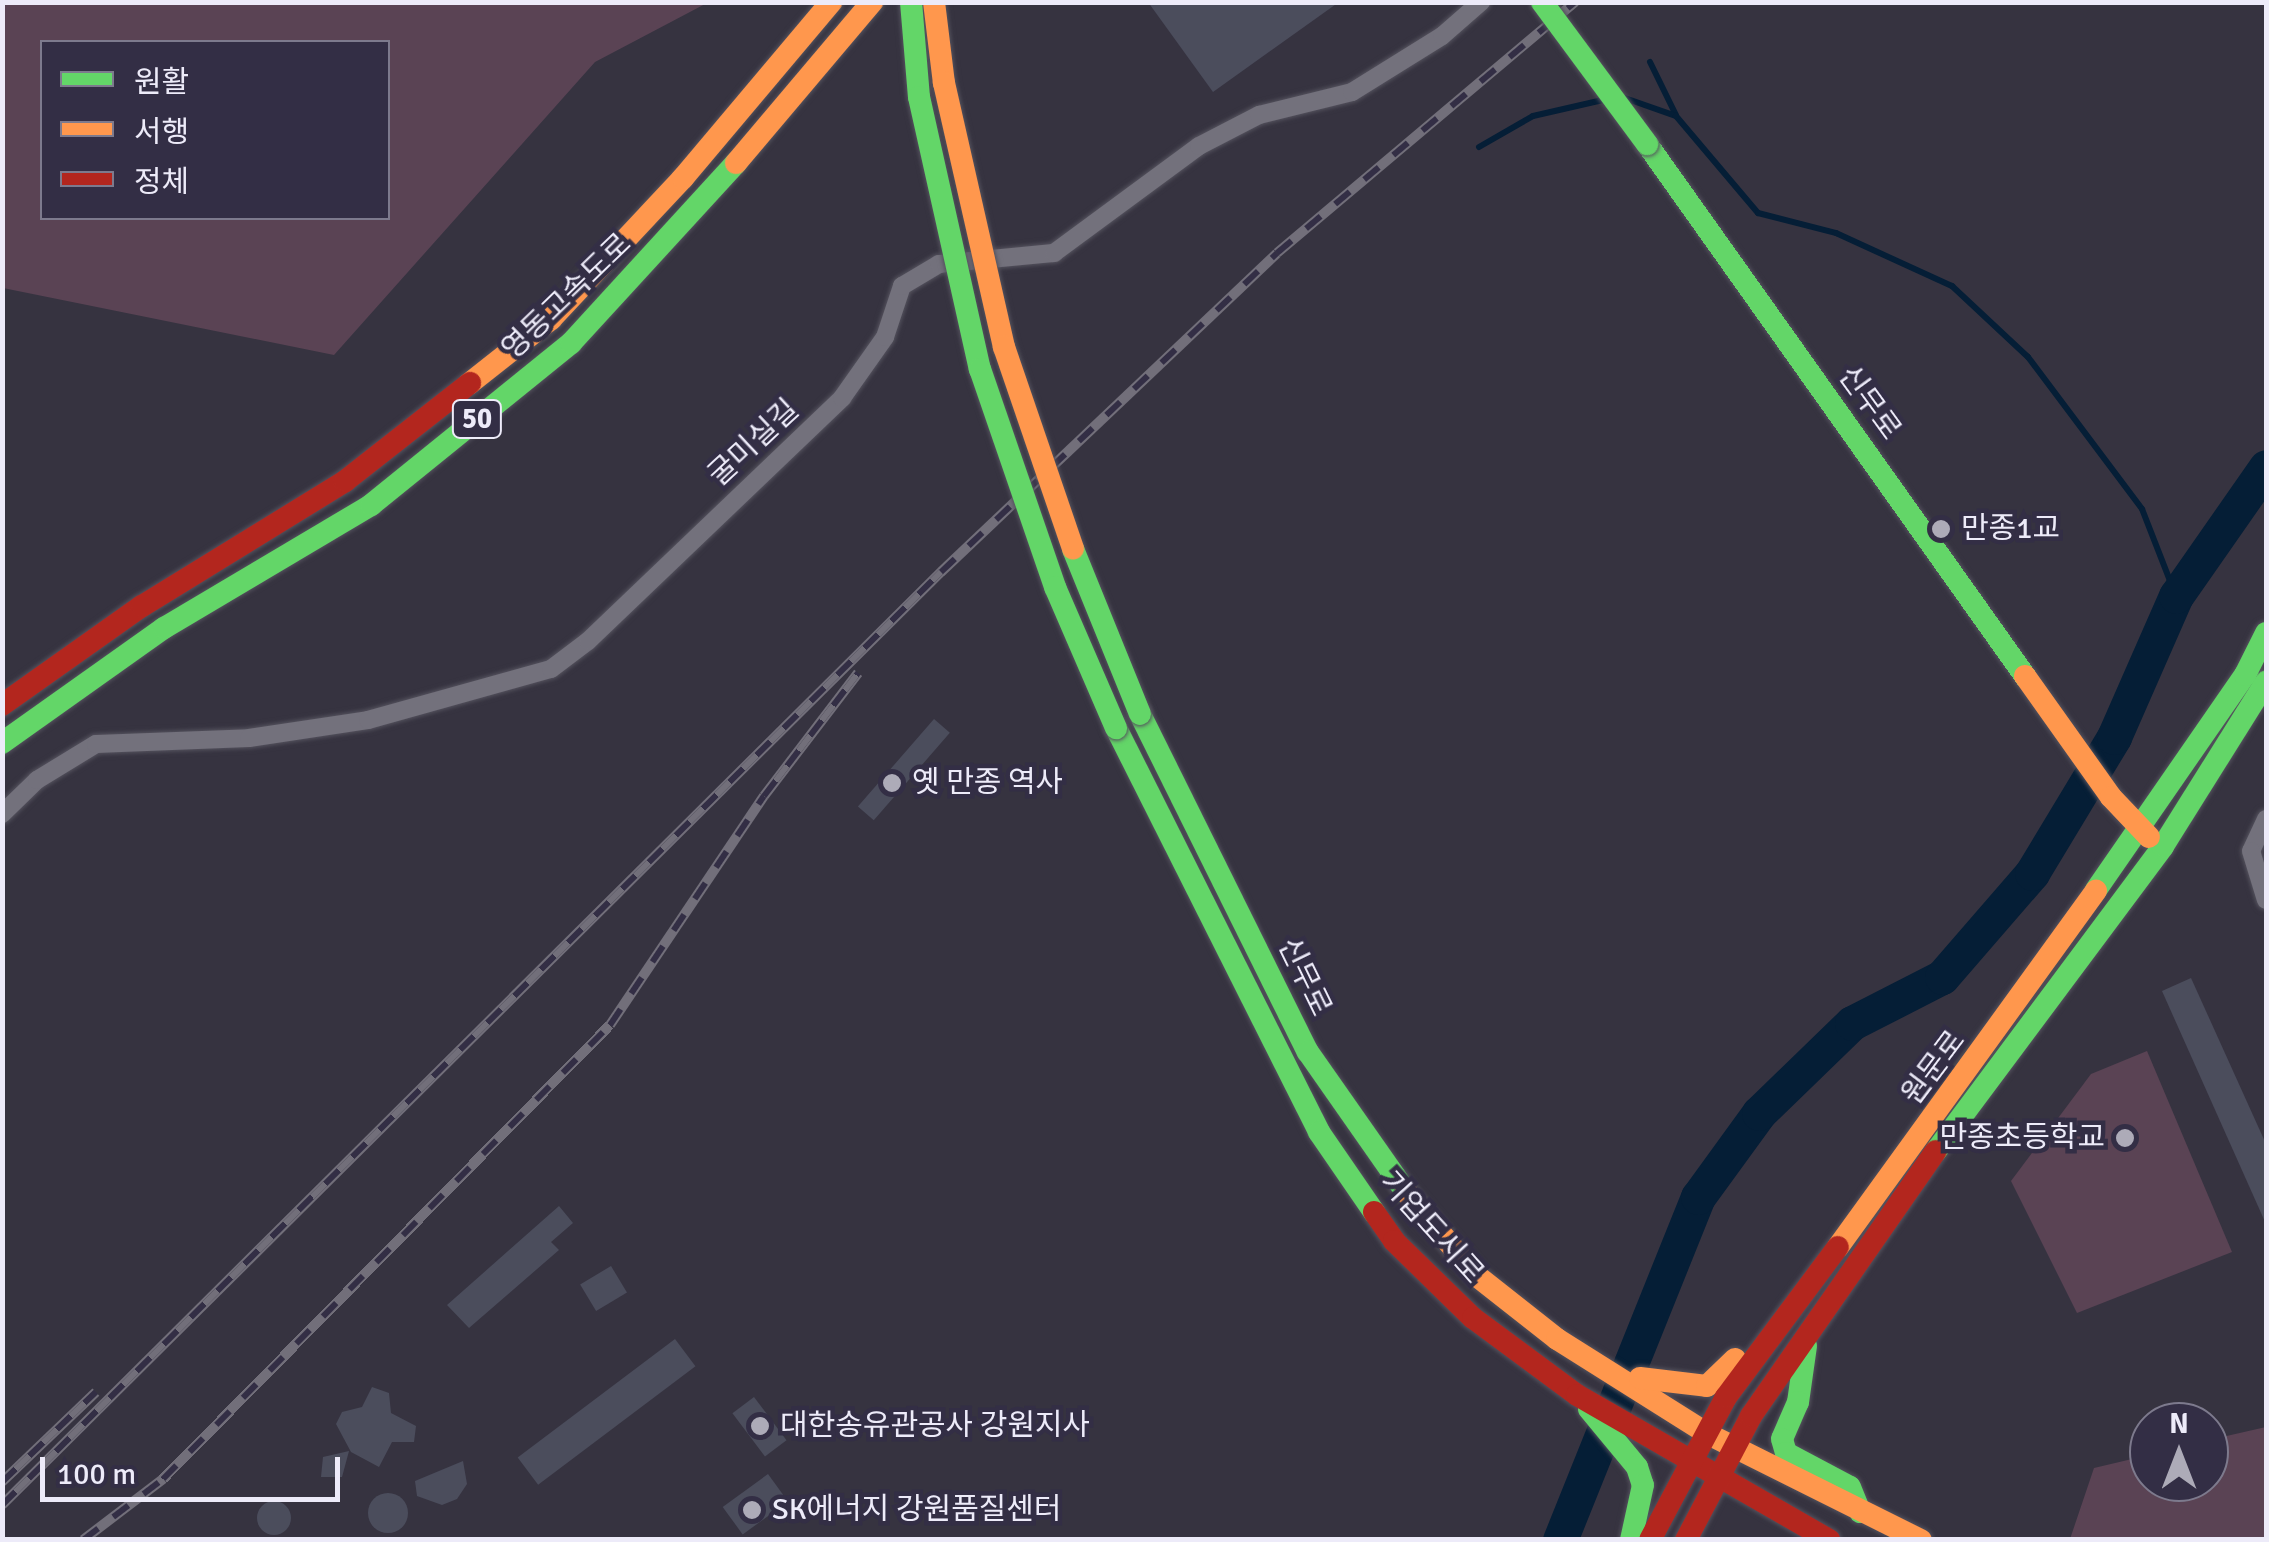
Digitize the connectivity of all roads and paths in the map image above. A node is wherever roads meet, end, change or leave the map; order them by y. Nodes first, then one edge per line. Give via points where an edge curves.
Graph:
1 (831, 2) edge
2 (872, 2) edge
3 (910, 2) edge
4 (934, 2) edge
5 (1481, 2) edge
6 (1542, 2) edge
7 (2266, 633) edge
8 (2266, 682) edge
9 (2, 705) edge
10 (2, 742) edge
11 (2, 814) edge
12 (2266, 819) edge
13 (2140, 830) junction
14 (2162, 846) junction
15 (2266, 900) edge
16 (1308, 1052) joint
17 (1282, 1063) joint
18 (1891, 1176) junction
19 (1806, 1343) junction
20 (1604, 1365) junction
21 (1577, 1395) junction
22 (1706, 1433) junction
23 (1734, 1449) junction
24 (1691, 1461) junction
25 (1719, 1478) junction
26 (1860, 1512) junction
27 (1631, 1540) edge
28 (1650, 1540) edge
29 (1686, 1540) edge
30 (1829, 1540) edge
31 (1921, 1540) edge

1 - 9 main road, 영동고속도로 / 50 via 683,178 551,319 345,481 142,606
2 - 10 main road, 영동고속도로 / 50 via 571,343 371,505 164,628
3 - 17 main road, 신무로, bridge via 944,228 980,369 1055,587 1116,728
4 - 16 main road, 신무로, bridge via 952,122 1004,347 1088,596
5 - 11 street, 굴미실길 via 1442,36 1352,92 1258,116 1199,146 1054,253 939,264 902,286 884,337 842,398 588,642 552,668 368,720 248,738 96,744 37,780
6 - 13 main road, 신무로, bridge
7 - 13 main road, 원문로
8 - 14 main road, 원문로
12 - 15 street via 2251,851
13 - 14 main road
13 - 18 main road, 원문로
14 - 19 main road, 원문로 via 1980,1087
16 - 20 main road, 기업도시로 via 1402,1186 1477,1276 1557,1340
17 - 21 main road, 기업도시로 via 1340,1166 1394,1241 1473,1318
18 - 20 main road via 1865,1190 1719,1381 1665,1386
18 - 22 main road, 원문로
19 - 23 main road, 원문로
19 - 26 main road via 1798,1402 1782,1439 1786,1453 1850,1487
20 - 22 main road
21 - 24 main road
21 - 27 main road via 1637,1466 1642,1484
22 - 23 main road
22 - 24 main road, 원문로
23 - 25 main road, 원문로
23 - 26 main road
24 - 25 main road
24 - 28 main road, 원문로
25 - 29 main road, 원문로
25 - 30 main road
26 - 31 main road

